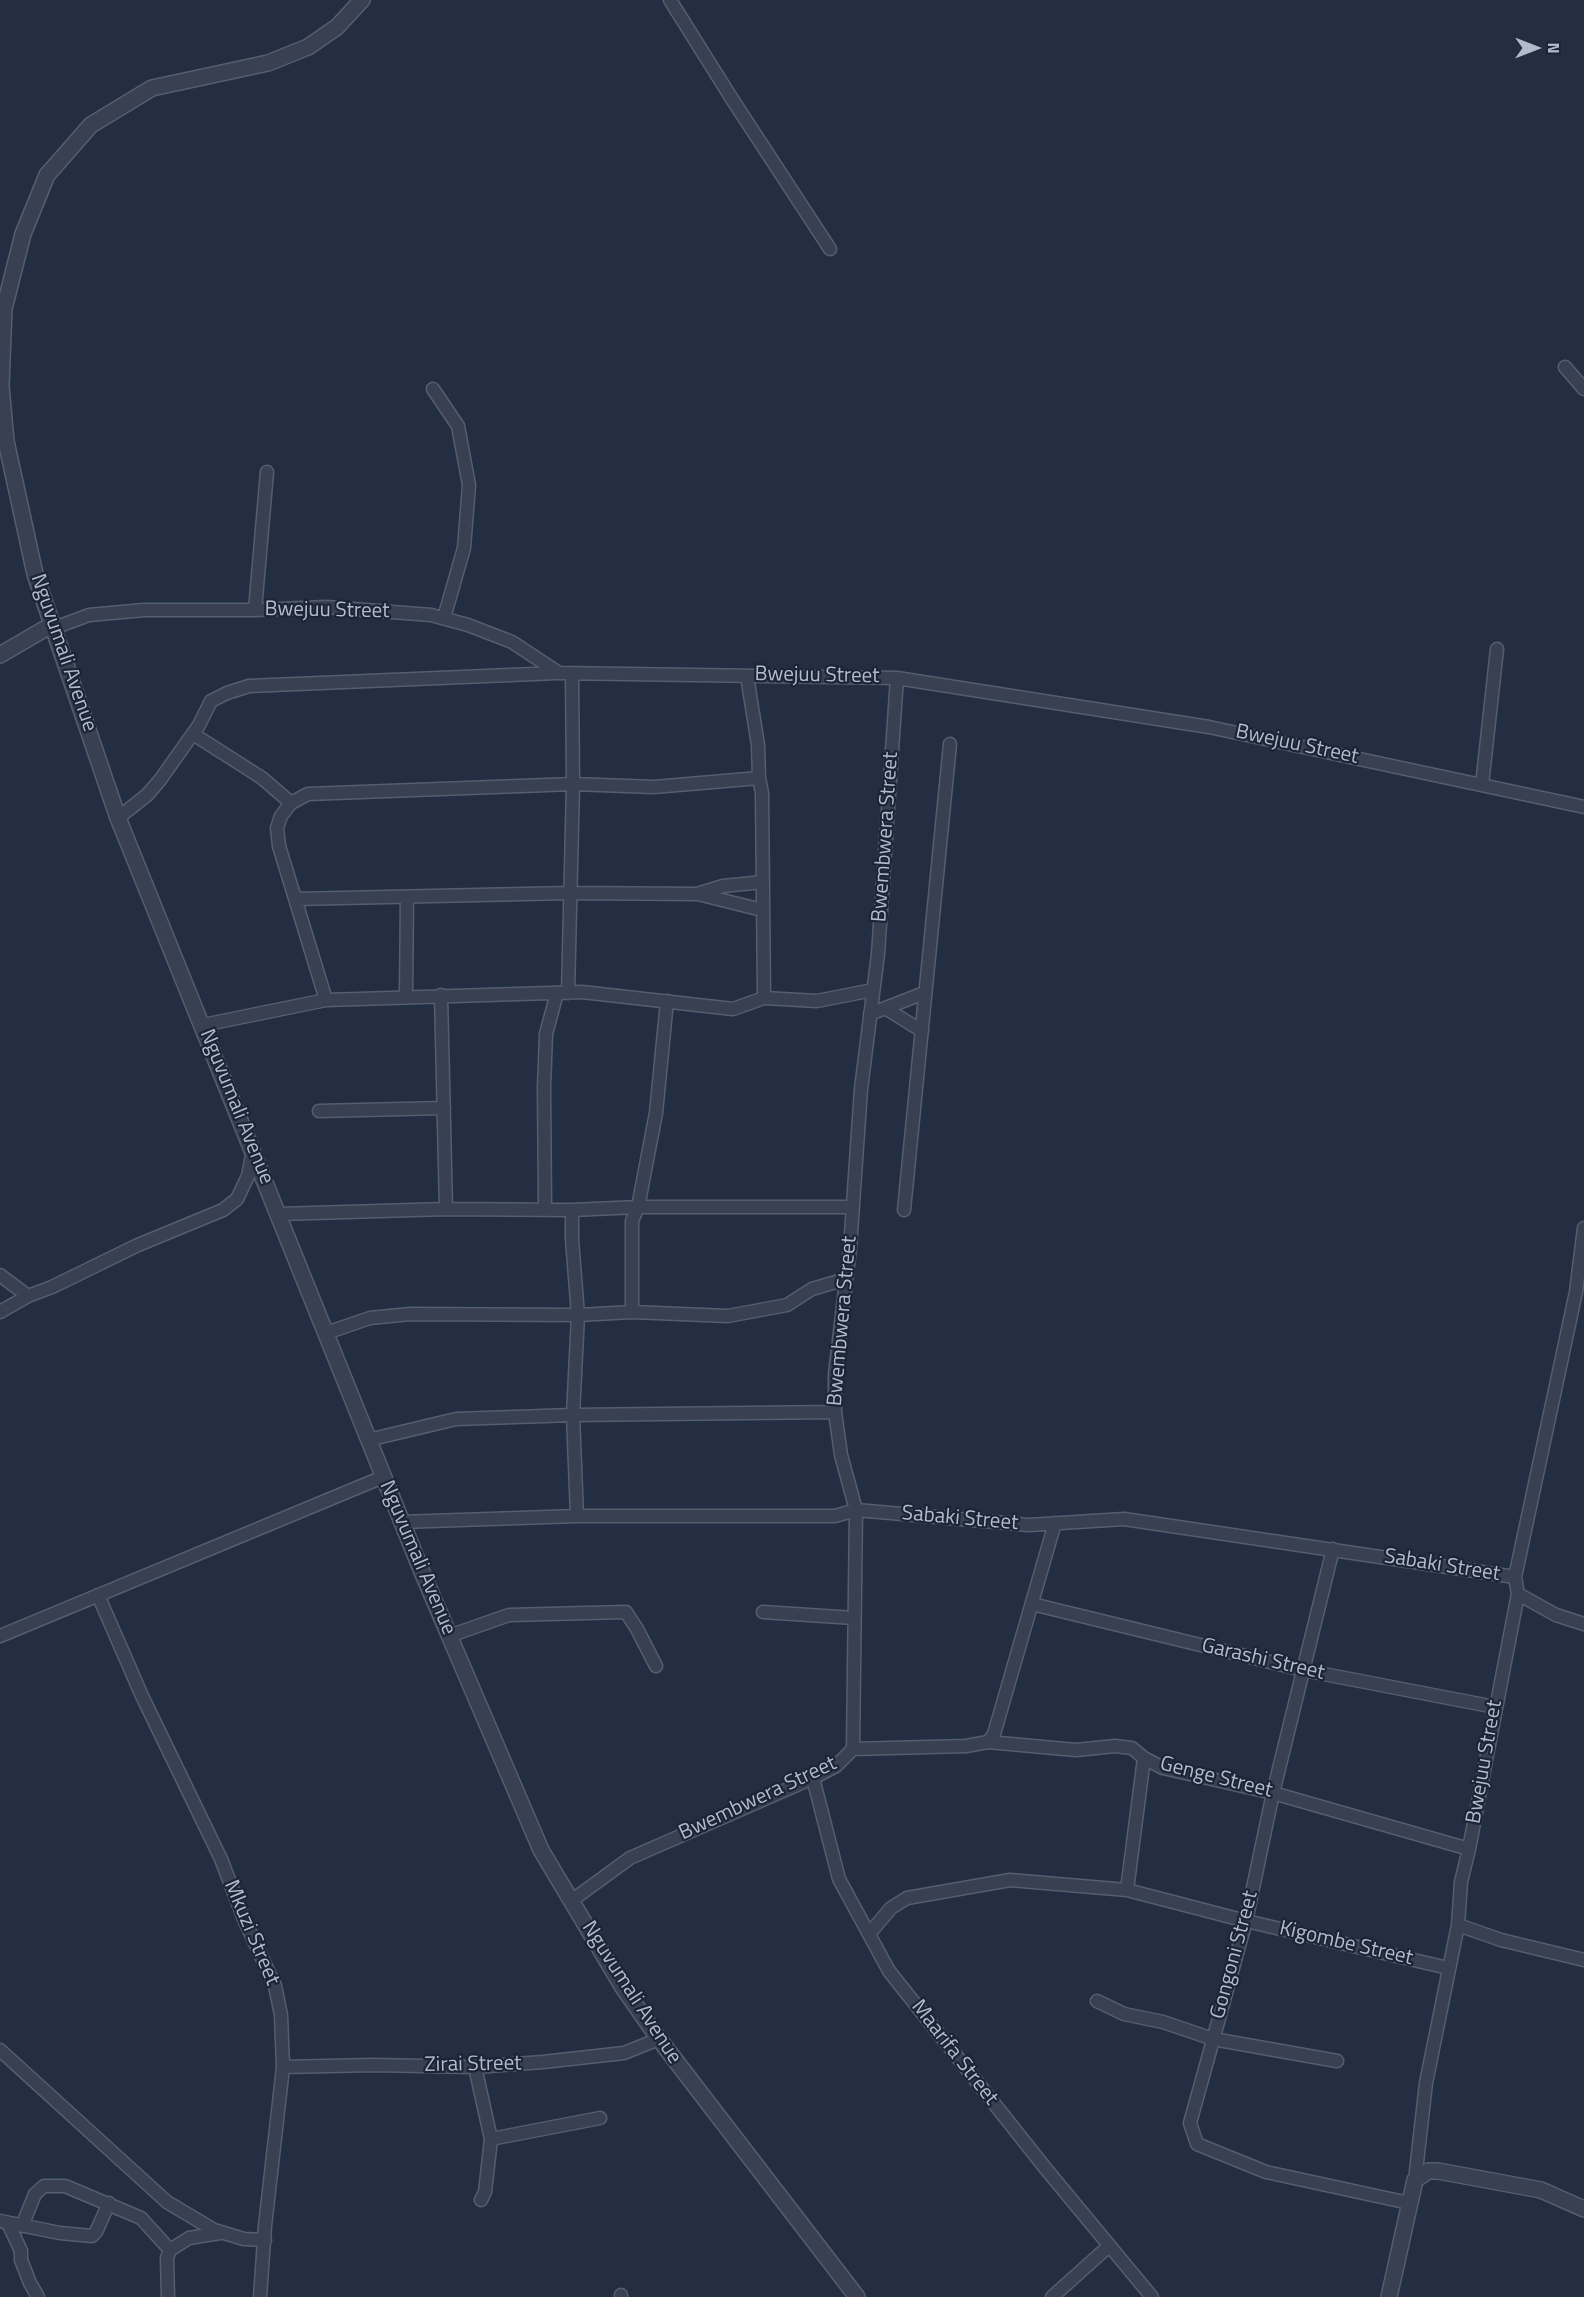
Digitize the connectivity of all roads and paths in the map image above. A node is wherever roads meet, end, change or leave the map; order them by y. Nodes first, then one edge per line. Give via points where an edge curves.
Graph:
1 (362, 0) edge
2 (670, 0) edge
3 (830, 249) dead end
4 (1565, 368) dead end
5 (433, 389) dead end
6 (1584, 389) edge
7 (3, 439) edge
8 (267, 472) dead end
9 (255, 610) junction
10 (444, 618) junction
11 (53, 626) junction
12 (1497, 648) dead end
13 (0, 655) edge
14 (565, 673) junction
15 (747, 676) junction
16 (897, 678) junction
17 (193, 734) junction
18 (950, 744) dead end
19 (759, 778) junction
20 (573, 784) junction
21 (1482, 785) junction
22 (291, 803) junction
23 (1584, 807) edge
24 (118, 818) junction
25 (763, 882) junction
26 (570, 893) junction
27 (697, 894) junction
28 (408, 897) junction
29 (295, 899) junction
30 (762, 910) junction
31 (873, 990) junction
32 (563, 993) junction
33 (924, 993) junction
34 (441, 995) junction
35 (406, 996) junction
36 (764, 998) junction
37 (326, 1000) junction
38 (666, 1000) junction
39 (885, 1008) junction
40 (870, 1014) junction
41 (203, 1025) junction
42 (922, 1031) junction
43 (444, 1108) junction
44 (319, 1111) dead end
45 (253, 1149) junction
46 (638, 1207) junction
47 (852, 1207) junction
48 (446, 1209) junction
49 (545, 1209) junction
50 (572, 1210) junction
51 (904, 1210) dead end
52 (279, 1214) junction
53 (1584, 1228) edge
54 (0, 1275) edge
55 (846, 1279) junction
56 (1580, 1291) edge
57 (28, 1296) junction
58 (0, 1312) edge
59 (632, 1312) junction
60 (578, 1315) junction
61 (326, 1333) junction
62 (835, 1412) junction
63 (573, 1415) junction
64 (368, 1440) junction
65 (383, 1477) junction
66 (856, 1510) junction
67 (577, 1516) junction
68 (401, 1522) junction
69 (1055, 1523) junction
70 (1332, 1549) junction
71 (1515, 1577) junction
72 (1518, 1594) junction
73 (98, 1595) junction
74 (1032, 1604) junction
75 (763, 1612) dead end
76 (854, 1618) junction
77 (1584, 1624) edge
78 (0, 1636) edge
79 (449, 1636) junction
80 (656, 1666) dead end
81 (1303, 1670) junction
82 (1495, 1707) junction
83 (987, 1742) junction
84 (853, 1749) junction
85 (1144, 1758) junction
86 (813, 1778) junction
87 (1273, 1793) junction
88 (1469, 1849) junction
89 (1127, 1890) junction
90 (571, 1900) junction
91 (1246, 1921) junction
92 (1458, 1925) junction
93 (869, 1934) junction
94 (1584, 1960) edge
95 (1448, 1968) junction
96 (1098, 2001) dead end
97 (1213, 2039) junction
98 (659, 2040) junction
99 (0, 2050) edge
100 (1337, 2061) dead end
101 (283, 2067) junction
102 (475, 2067) junction
103 (600, 2118) dead end
104 (491, 2139) junction
105 (1415, 2180) junction
106 (481, 2200) dead end
107 (1409, 2203) junction
108 (109, 2204) junction
109 (1584, 2209) edge
110 (4, 2222) edge
111 (22, 2226) junction
112 (224, 2233) junction
113 (264, 2240) junction
114 (1109, 2246) junction
115 (170, 2250) junction
116 (33, 2296) edge
117 (856, 2296) edge
118 (168, 2297) edge
119 (260, 2297) edge
120 (1053, 2297) edge
121 (1152, 2297) edge
122 (1389, 2297) edge

1 - 7 street, Nguvumali Avenue via 337,27 309,47 268,63 152,88 91,125 47,175 22,234 4,309
2 - 3 street
4 - 6 street
5 - 10 street via 458,426 469,485 464,548
7 - 11 street, Nguvumali Avenue via 35,574
8 - 9 street
9 - 10 street, Bwejuu Street via 326,607
9 - 11 street, Bwejuu Street via 144,610 89,615
10 - 14 street, Bwejuu Street via 512,642
11 - 13 street
11 - 24 street, Nguvumali Avenue
12 - 21 street
14 - 15 street, Bwejuu Street
14 - 17 street via 249,686 211,701
14 - 20 street
15 - 16 street, Bwejuu Street
15 - 19 street
16 - 21 street, Bwejuu Street via 1209,727
16 - 31 street, Bwembwera Street
17 - 22 street via 262,778
17 - 24 street via 147,795
18 - 33 street
19 - 20 street via 654,787
19 - 25 street
20 - 22 street via 308,794
20 - 26 street
21 - 23 street, Bwejuu Street
22 - 29 street via 277,828
24 - 41 street, Nguvumali Avenue
25 - 27 street via 723,886
25 - 30 street
26 - 27 street
26 - 28 street
26 - 32 street
27 - 30 street
28 - 29 street
28 - 35 street
29 - 37 street
30 - 36 street
31 - 36 street via 817,1000
31 - 40 street, Bwembwera Street
32 - 34 street
32 - 38 street
32 - 49 street via 546,1034
33 - 39 street
33 - 42 street
34 - 35 street
34 - 43 street
35 - 37 street
36 - 38 street via 733,1009
37 - 41 street
38 - 46 street via 661,1077
39 - 40 street
39 - 42 street
40 - 47 street, Bwembwera Street
41 - 45 street, Nguvumali Avenue
42 - 51 street
43 - 44 street
43 - 48 street
45 - 52 street, Nguvumali Avenue
45 - 57 street via 248,1176 237,1199 224,1210
46 - 47 street
46 - 50 street
46 - 59 street via 632,1221
47 - 55 street, Bwembwera Street
48 - 49 street
48 - 52 street
49 - 50 street
50 - 60 street
52 - 61 street, Nguvumali Avenue
53 - 56 street, Bwejuu Street
54 - 57 street
55 - 59 street via 812,1289 787,1305 728,1316
55 - 62 street, Bwembwera Street via 835,1374
56 - 71 street, Bwejuu Street
57 - 58 street
59 - 60 street
60 - 61 street via 410,1314 370,1318
60 - 63 street
61 - 64 street, Nguvumali Avenue
62 - 63 street
62 - 66 street, Bwembwera Street via 841,1455
63 - 64 street via 456,1419
63 - 67 street
64 - 65 street, Nguvumali Avenue
65 - 68 street, Nguvumali Avenue
65 - 73 street
66 - 67 street, Sabaki Street via 835,1516
66 - 69 street, Sabaki Street via 1029,1525
66 - 76 street, Bwembwera Street
67 - 68 street, Sabaki Street
68 - 79 street, Nguvumali Avenue
69 - 70 street, Sabaki Street via 1124,1519
69 - 74 street
70 - 71 street, Sabaki Street
70 - 81 street, Gongoni Street
71 - 72 street, Bwejuu Street
72 - 77 street via 1556,1615
72 - 82 street, Bwejuu Street
73 - 78 street
73 - 101 street, Mkuzi Street via 275,1986 281,2015
74 - 81 street, Garashi Street
74 - 83 street via 994,1734
75 - 76 street
76 - 84 street, Bwembwera Street
79 - 80 street via 509,1615 626,1612
79 - 90 street, Nguvumali Avenue via 541,1850
81 - 82 street, Garashi Street
81 - 87 street, Gongoni Street
82 - 88 street, Bwejuu Street
83 - 84 street, Genge Street
83 - 85 street, Genge Street via 1076,1750 1115,1746 1132,1749
84 - 86 street, Bwembwera Street via 836,1766
85 - 87 street, Genge Street via 1163,1768
85 - 89 street
86 - 90 street, Bwembwera Street via 630,1858
86 - 93 street, Maarifa Street via 839,1879
87 - 88 street, Genge Street
87 - 91 street, Gongoni Street
88 - 92 street, Bwejuu Street via 1461,1882
89 - 91 street, Kigombe Street
89 - 93 street, Kigombe Street via 996,1882 907,1899 891,1908
90 - 98 street, Nguvumali Avenue
91 - 95 street, Kigombe Street
91 - 97 street, Gongoni Street
92 - 94 street
92 - 95 street, Bwejuu Street
93 - 114 street, Maarifa Street via 889,1971
95 - 105 street, Bwejuu Street via 1426,2083
96 - 97 street via 1124,2014
97 - 100 street
97 - 107 street, Gongoni Street via 1190,2122 1197,2144 1266,2172
98 - 102 street, Zirai Street via 624,2053
98 - 117 street, Nguvumali Avenue
99 - 112 street via 167,2202
101 - 102 street, Zirai Street
101 - 113 street, Mkuzi Street
102 - 104 street
103 - 104 street
104 - 106 street
105 - 107 street, Bwejuu Street
105 - 109 street via 1428,2171 1438,2171 1541,2190
107 - 122 street, Bwejuu Street
108 - 111 street via 92,2236
108 - 111 street via 65,2186 44,2186 35,2194
108 - 115 street via 141,2218
110 - 111 street
110 - 116 street via 21,2250
112 - 113 street
112 - 115 street via 189,2238
113 - 119 street, Mkuzi Street
114 - 120 street
114 - 121 street, Maarifa Street
115 - 118 street

